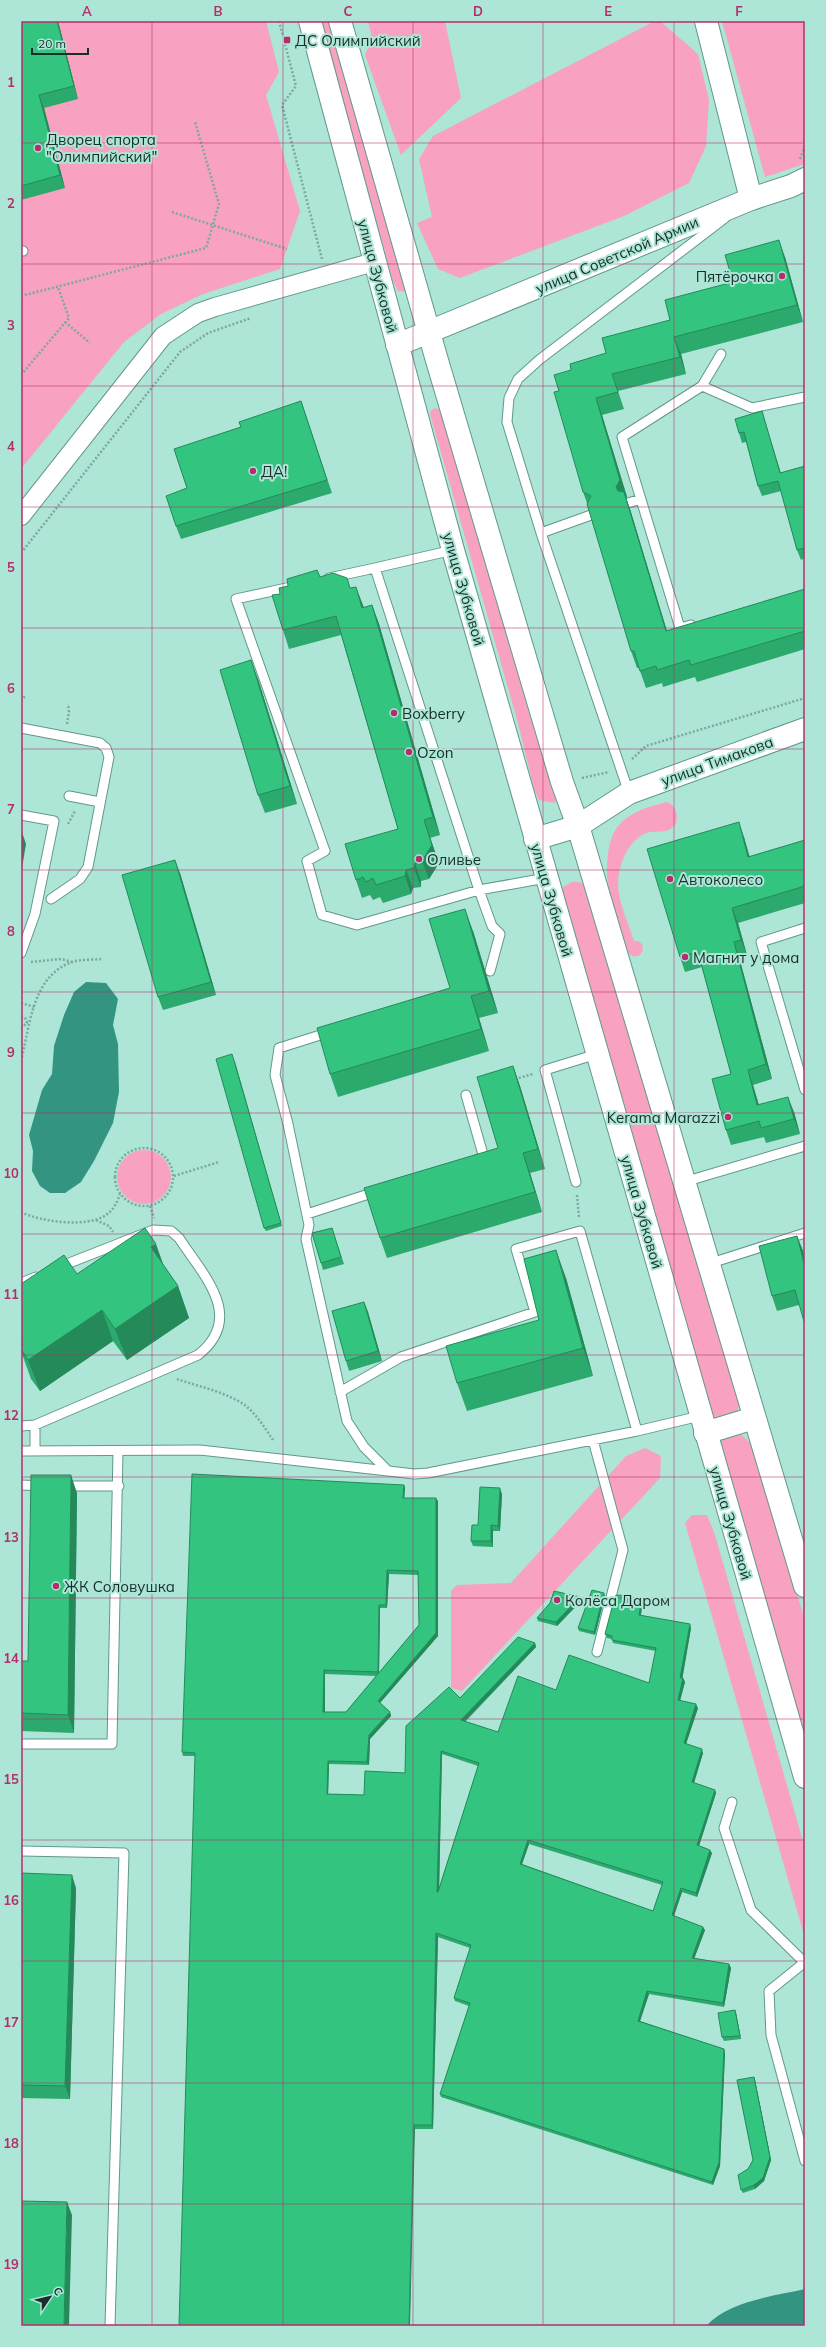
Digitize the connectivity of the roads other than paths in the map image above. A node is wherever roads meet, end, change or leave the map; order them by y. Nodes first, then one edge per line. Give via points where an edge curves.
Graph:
1 (310, 21) edge
2 (340, 21) edge
3 (706, 21) edge
4 (805, 179) edge
5 (751, 199) junction
6 (374, 262) junction
7 (428, 331) junction
8 (397, 345) junction
9 (721, 354) dead end
10 (702, 386) junction
11 (805, 397) edge
12 (642, 499) junction
13 (628, 503) edge
14 (21, 516) edge
15 (591, 516) edge
16 (541, 533) junction
17 (453, 550) junction
18 (375, 568) junction
19 (320, 580) edge
20 (304, 584) edge
21 (702, 621) edge
22 (21, 728) edge
23 (805, 729) edge
24 (629, 794) junction
25 (69, 796) dead end
26 (100, 802) junction
27 (21, 815) edge
28 (578, 826) junction
29 (535, 839) junction
30 (546, 878) junction
31 (478, 890) junction
32 (51, 899) dead end
33 (805, 928) edge
34 (21, 953) edge
35 (490, 971) dead end
36 (337, 1030) edge
37 (597, 1054) junction
38 (802, 1068) edge
39 (805, 1090) edge
40 (466, 1095) dead end
41 (805, 1146) edge
42 (469, 1162) edge
43 (576, 1182) road end
44 (684, 1182) junction
45 (389, 1187) edge
46 (307, 1214) junction
47 (805, 1233) edge
48 (708, 1264) junction
49 (21, 1283) edge
50 (340, 1392) junction
51 (754, 1418) junction
52 (703, 1424) junction
53 (35, 1425) junction
54 (21, 1426) edge
55 (637, 1431) junction
56 (593, 1440) junction
57 (21, 1451) edge
58 (35, 1451) junction
59 (118, 1451) junction
60 (388, 1471) junction
61 (21, 1486) edge
62 (118, 1486) junction
63 (805, 1586) edge
64 (596, 1652) dead end
65 (21, 1744) edge
66 (805, 1777) edge
67 (732, 1802) dead end
68 (21, 1850) edge
69 (805, 1962) edge
70 (805, 2161) edge
71 (110, 2326) edge

1 - 6 main road, улица Зубковой
2 - 7 main road
3 - 5 main road
4 - 5 main road, улица Советской Армии
5 - 7 main road, улица Советской Армии via 454,324
5 - 16 lane via 539,360 518,380 509,398 507,422
6 - 8 main road, улица Зубковой
6 - 14 street via 215,307 198,313 163,336
7 - 8 main road, улица Советской Армии
7 - 28 main road via 562,782
8 - 17 main road, улица Зубковой
9 - 10 lane
10 - 11 lane via 752,408
10 - 12 lane via 622,437
12 - 13 lane
12 - 21 lane via 680,628
15 - 16 lane
16 - 24 lane
17 - 18 lane
17 - 29 main road, улица Зубковой via 524,792
18 - 19 lane
18 - 31 lane
20 - 31 lane via 236,599 325,851 307,861 322,915 357,925
22 - 26 lane via 100,743 106,748 109,757
23 - 24 main road, улица Тимакова
24 - 28 main road, улица Тимакова
25 - 26 lane
26 - 32 lane via 85,873
27 - 34 lane via 54,821 35,914
28 - 29 main road, улица Тимакова
28 - 44 main road
29 - 30 main road, улица Зубковой
30 - 31 lane
30 - 37 main road, улица Зубковой
31 - 35 lane via 492,926 500,934
33 - 38 lane via 761,942
36 - 46 lane via 279,1048 275,1075
37 - 43 lane via 545,1070
37 - 52 main road, улица Зубковой
38 - 39 lane
40 - 42 lane via 484,1158
41 - 44 lane
44 - 48 main road
45 - 46 lane
46 - 50 lane via 309,1225 306,1239
47 - 48 lane
48 - 51 main road
49 - 53 lane via 153,1230 171,1231 179,1238 219,1302 221,1310 219,1325 208,1348 198,1355
50 - 55 lane via 401,1357 535,1312 516,1249 580,1232
50 - 60 lane via 347,1421 364,1447
51 - 52 main road
51 - 63 main road
52 - 55 lane
52 - 66 main road, улица Зубковой
53 - 54 lane
53 - 58 lane
55 - 56 lane
56 - 60 lane via 428,1473
56 - 64 lane via 622,1550
57 - 58 lane
58 - 59 lane
59 - 60 lane via 200,1450
59 - 62 lane
61 - 62 lane
62 - 65 lane via 112,1744
67 - 69 lane via 724,1828 751,1910
68 - 71 lane via 124,1853
69 - 70 lane via 770,1991 771,2035

